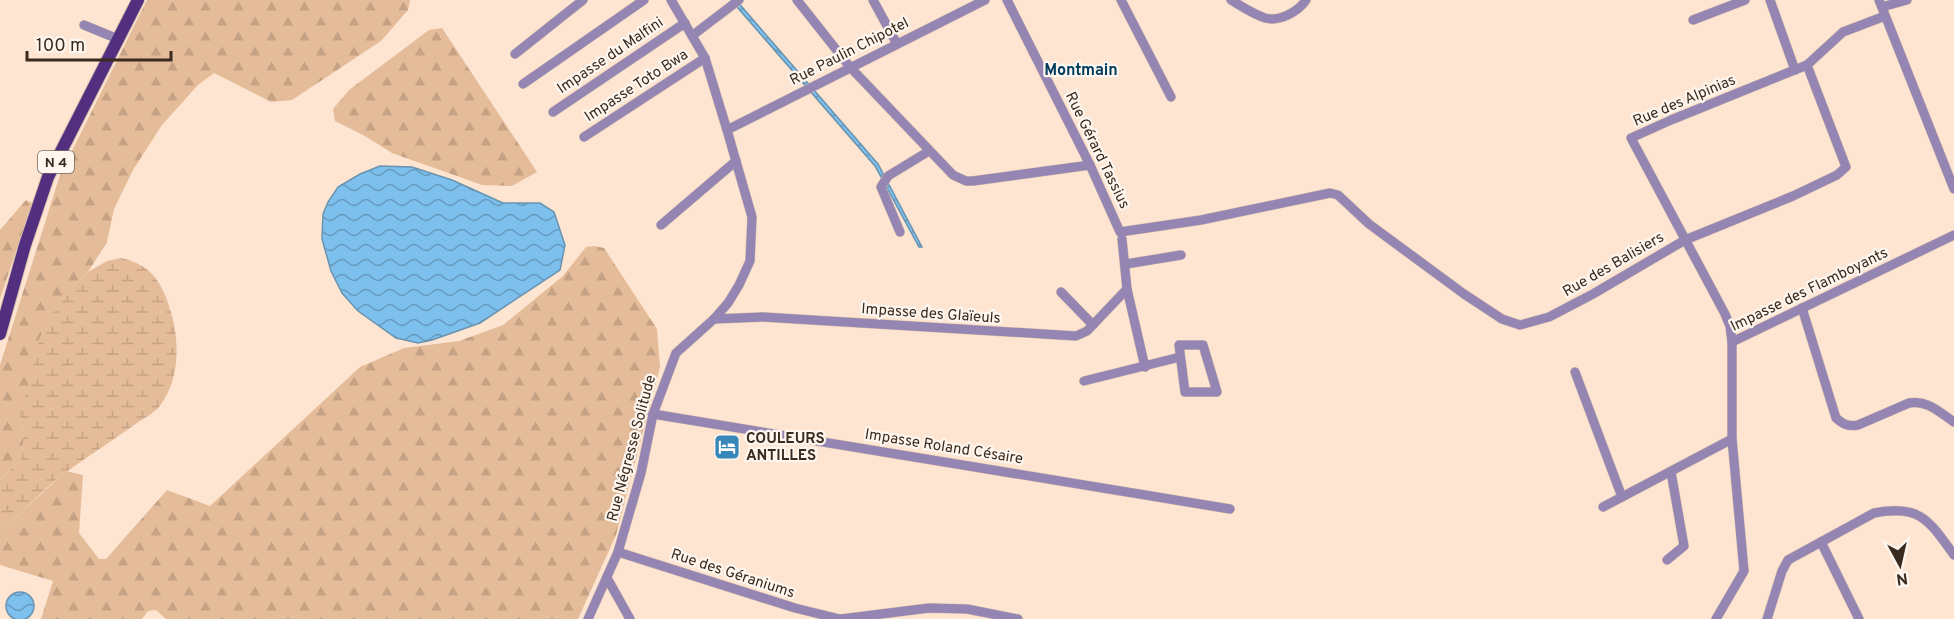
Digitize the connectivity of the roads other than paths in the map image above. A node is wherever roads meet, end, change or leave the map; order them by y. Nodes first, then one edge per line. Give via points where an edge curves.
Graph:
1 (138, 0) edge
2 (583, 0) edge
3 (644, 0) edge
4 (671, 0) edge
5 (739, 0) edge
6 (797, 0) edge
7 (873, 0) edge
8 (985, 0) edge
9 (1007, 0) edge
10 (1121, 0) edge
11 (1231, 0) edge
12 (1306, 0) edge
13 (1745, 0) edge
14 (1770, 0) edge
15 (1908, 0) edge
16 (1882, 8) edge
17 (1693, 20) dead end
18 (684, 23) junction
19 (84, 25) dead end
20 (693, 35) junction
21 (118, 39) junction
22 (897, 44) junction
23 (515, 54) dead end
24 (705, 58) junction
25 (1807, 65) junction
26 (850, 67) junction
27 (1795, 70) junction
28 (523, 84) dead end
29 (1171, 97) dead end
30 (553, 112) dead end
31 (727, 130) junction
32 (584, 136) dead end
33 (929, 151) junction
34 (736, 161) junction
35 (1090, 165) junction
36 (1954, 189) edge
37 (1316, 195) joint
38 (661, 225) dead end
39 (900, 232) dead end
40 (1954, 235) edge
41 (1122, 239) dead end
42 (1685, 240) junction
43 (1181, 255) dead end
44 (1126, 264) junction
45 (1128, 289) junction
46 (1060, 292) dead end
47 (1802, 308) junction
48 (714, 319) junction
49 (1093, 325) junction
50 (0, 334) edge
51 (1732, 342) junction
52 (1180, 357) junction
53 (1145, 367) junction
54 (1575, 372) dead end
55 (1083, 381) dead end
56 (653, 414) junction
57 (1954, 422) edge
58 (1732, 439) junction
59 (1671, 472) junction
60 (1622, 497) junction
61 (1603, 507) dead end
62 (1230, 509) dead end
63 (1821, 542) junction
64 (618, 552) junction
65 (1954, 555) edge
66 (1667, 560) dead end
67 (607, 578) junction
68 (588, 619) edge
69 (630, 619) edge
70 (840, 619) edge
71 (1018, 619) edge
72 (1716, 619) edge
73 (1767, 619) edge
74 (1859, 619) edge

1 - 21 main road, N 4
2 - 23 street
3 - 28 street
4 - 18 street, Rue Négresse Solitude
5 - 20 street
6 - 26 street
7 - 22 street
8 - 22 street, Rue Paulin Chipotel
9 - 35 street, Rue Gérard Tassius
10 - 29 street
11 - 12 street via 1271,19 1291,14
13 - 17 street
14 - 27 street
15 - 16 street, Rue des Alpinias
16 - 25 street, Rue des Alpinias via 1843,32
16 - 36 street
18 - 20 street, Rue Négresse Solitude
18 - 30 street, Impasse du Malfini
19 - 21 street
20 - 24 street, Rue Négresse Solitude
21 - 50 main road, N 4 via 48,177
22 - 26 street, Rue Paulin Chipotel
24 - 31 street, Rue Négresse Solitude
24 - 32 street, Impasse Toto Bwa
25 - 27 street, Rue des Alpinias
25 - 42 street, Rue des Balisiers via 1846,167 1793,196
26 - 31 street, Rue Paulin Chipotel
26 - 33 street
27 - 42 street, Rue des Alpinias via 1630,138
31 - 34 street, Rue Négresse Solitude
33 - 35 street via 953,175 966,181
33 - 39 street via 888,176 881,187
34 - 38 street
34 - 48 street, Rue Négresse Solitude via 755,217 750,261 728,303
35 - 37 street, Rue Gérard Tassius via 1120,232 1201,220
37 - 42 street, Rue des Balisiers via 1338,195 1369,224 1454,287 1502,319 1520,325 1549,317 1584,299
40 - 47 street, Impasse des Flamboyants
41 - 44 street
42 - 51 street, Rue des Alpinias via 1725,314
43 - 44 street
44 - 45 street
45 - 49 street, Impasse des Glaïeuls
45 - 53 street
46 - 49 street
47 - 51 street, Impasse des Flamboyants
47 - 57 street via 1836,418 1842,424 1858,425 1918,401
48 - 49 street, Impasse des Glaïeuls via 763,317 1076,336
48 - 56 street, Rue Négresse Solitude via 676,353
51 - 58 street, Impasse des Flamboyants
52 - 52 street via 1179,345 1203,345 1217,392 1185,392
52 - 53 street
53 - 55 street
54 - 60 street
56 - 62 street, Impasse Roland Césaire
56 - 64 street, Rue Négresse Solitude
58 - 59 street
58 - 72 street, Impasse des Flamboyants via 1744,571
59 - 60 street
59 - 66 street via 1684,546
60 - 61 street
63 - 65 street via 1874,513 1904,510 1931,524
63 - 73 street via 1788,560
63 - 74 street
64 - 67 street, Rue Négresse Solitude
64 - 70 street, Rue des Géraniums
67 - 68 street, Rue Négresse Solitude
67 - 69 street
70 - 71 street, Rue des Géraniums via 929,608 967,609

